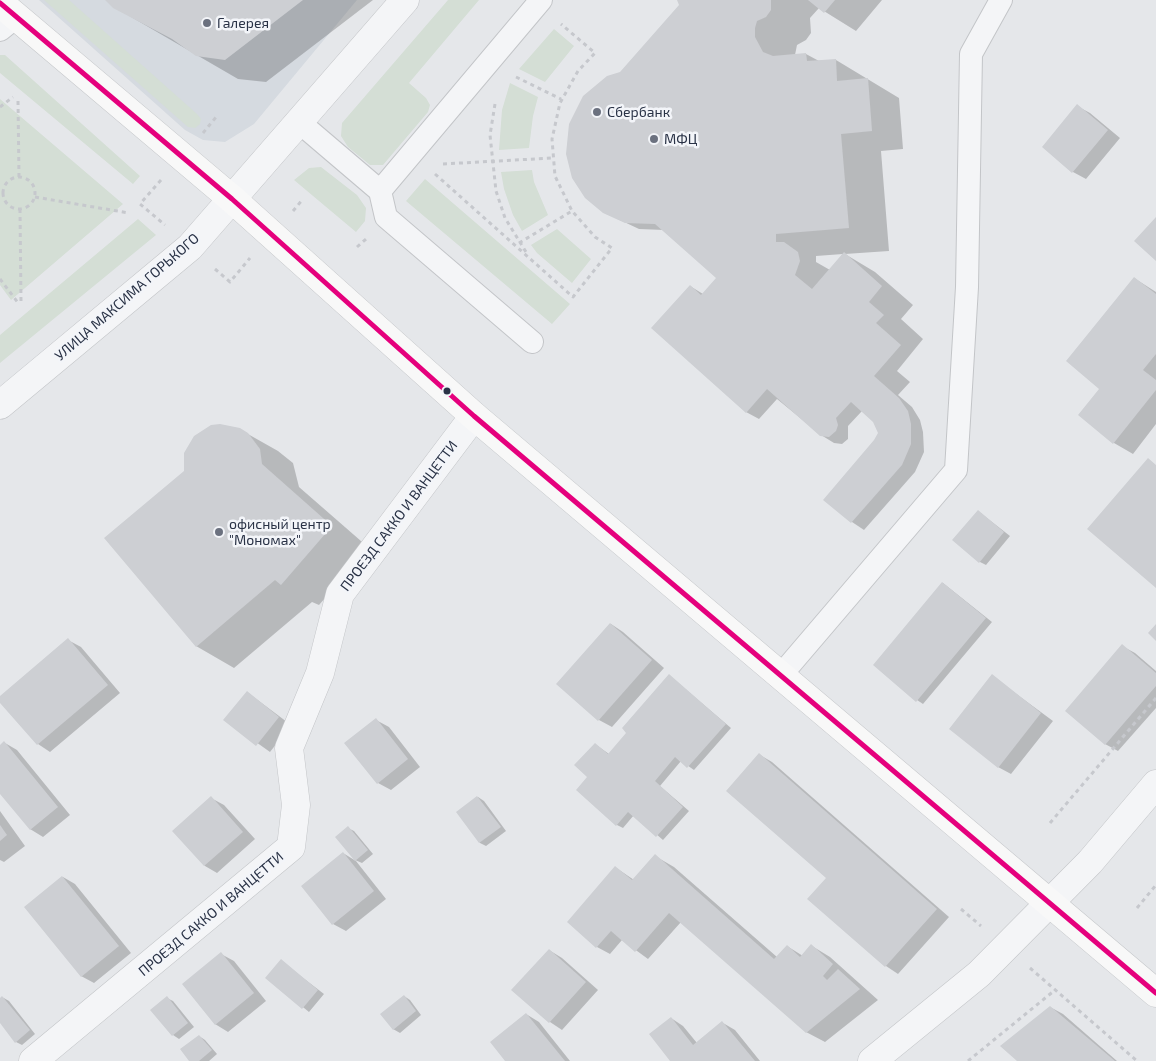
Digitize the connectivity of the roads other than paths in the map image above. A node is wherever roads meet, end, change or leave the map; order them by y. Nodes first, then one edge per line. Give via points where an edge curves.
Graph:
1 (405, 0) edge
2 (541, 0) edge
3 (1001, 0) edge
4 (5, 16) edge
5 (299, 122) junction
6 (380, 191) junction
7 (232, 199) junction
8 (532, 342) dead end
9 (0, 405) edge
10 (474, 416) junction
11 (780, 675) junction
12 (1156, 784) edge
13 (1048, 902) junction
14 (1156, 993) edge
15 (34, 1061) edge
16 (872, 1061) edge

1 - 5 street, УЛИЦА МАКСИМА ГОРЬКОГО
2 - 6 lane
3 - 11 lane via 971,54 967,287 956,470
4 - 7 main road
5 - 6 lane
5 - 7 street, УЛИЦА МАКСИМА ГОРЬКОГО
6 - 8 lane via 386,217
7 - 9 street, УЛИЦА МАКСИМА ГОРЬКОГО via 190,247
7 - 10 main road
10 - 11 main road
10 - 15 street, ПРОЕЗД САККО И ВАНЦЕТТИ via 340,594 320,673 289,748 296,805 292,847
11 - 13 main road
12 - 13 street via 1090,862
13 - 14 main road
13 - 16 street via 979,974

